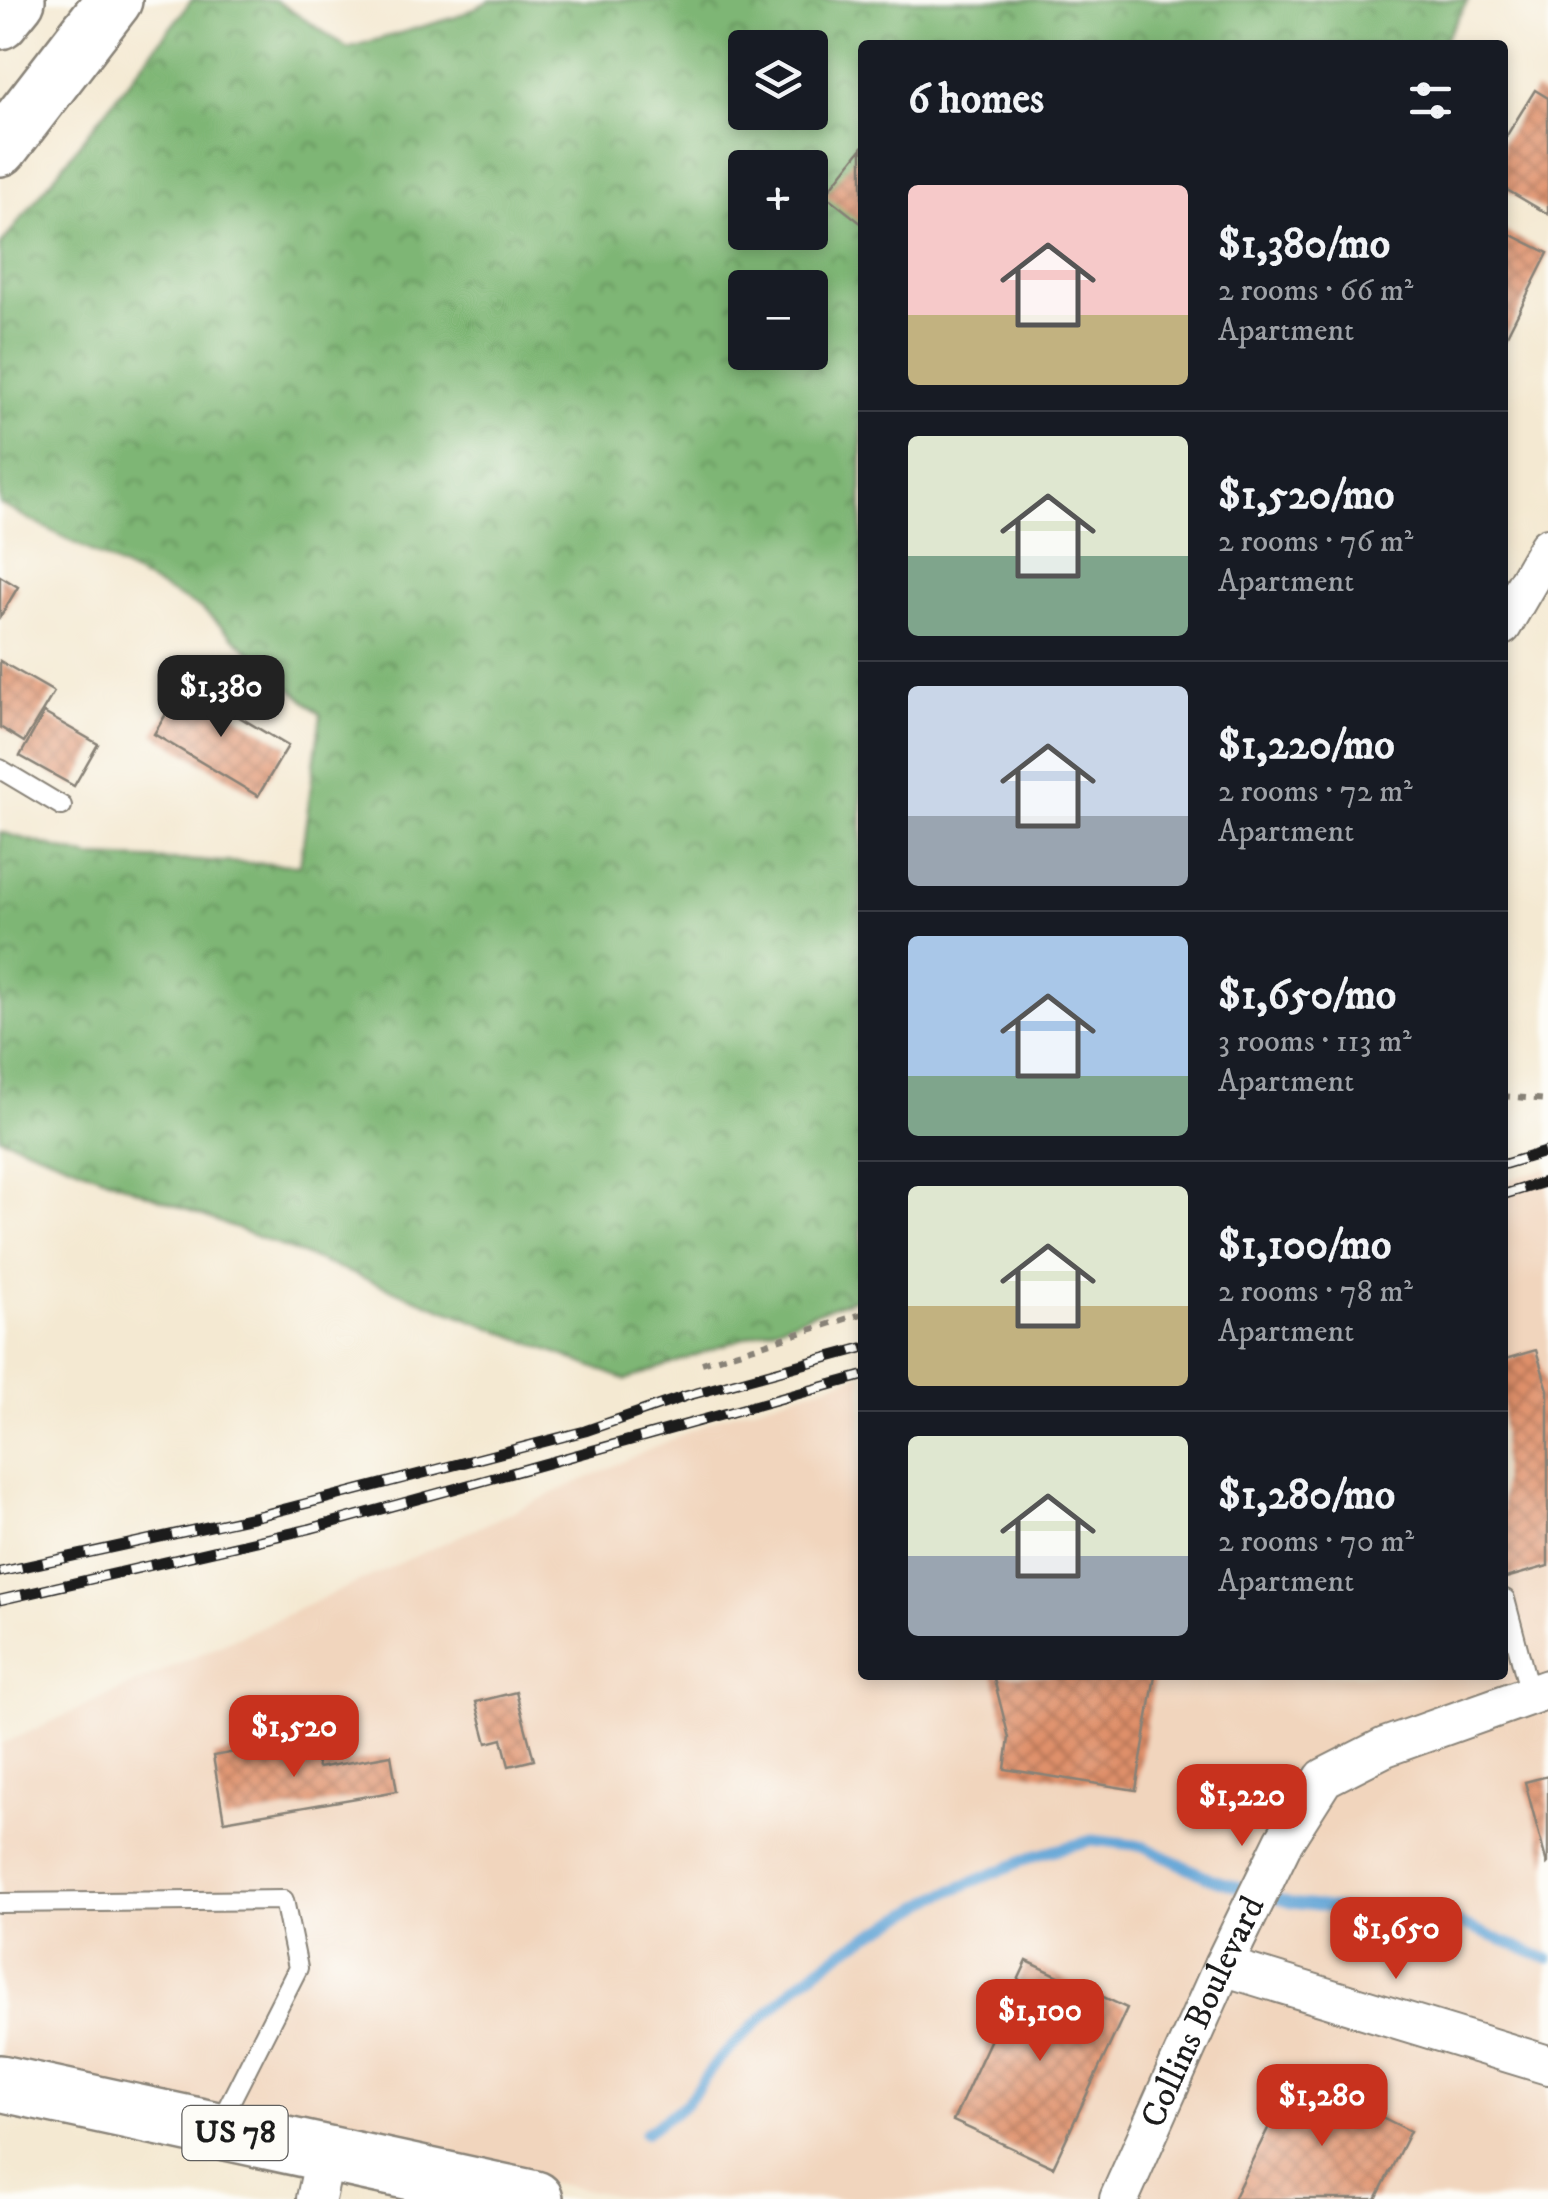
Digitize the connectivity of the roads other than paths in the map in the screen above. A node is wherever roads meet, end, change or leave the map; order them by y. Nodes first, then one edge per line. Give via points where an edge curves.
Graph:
1 (17, 0) edge
2 (114, 0) edge
3 (0, 22) edge
4 (0, 148) edge
5 (1548, 547) edge
6 (1508, 616) edge
7 (0, 769) edge
8 (62, 806) dead end
9 (1508, 1607) edge
10 (1539, 1692) edge
11 (0, 1904) edge
12 (1223, 1966) junction
13 (1548, 2065) edge
14 (0, 2083) edge
15 (216, 2129) junction
16 (321, 2176) edge
17 (536, 2199) edge
18 (1119, 2199) edge

1 - 3 main road
2 - 4 main road
5 - 6 street
7 - 8 lane
9 - 10 lane
10 - 12 street, Collins Boulevard via 1385,1746 1324,1778 1284,1841
11 - 15 lane via 284,1900 298,1968
12 - 13 street
12 - 18 street, Collins Boulevard
14 - 15 main road, US 78
15 - 16 main road, US 78
16 - 17 main road, US 78

